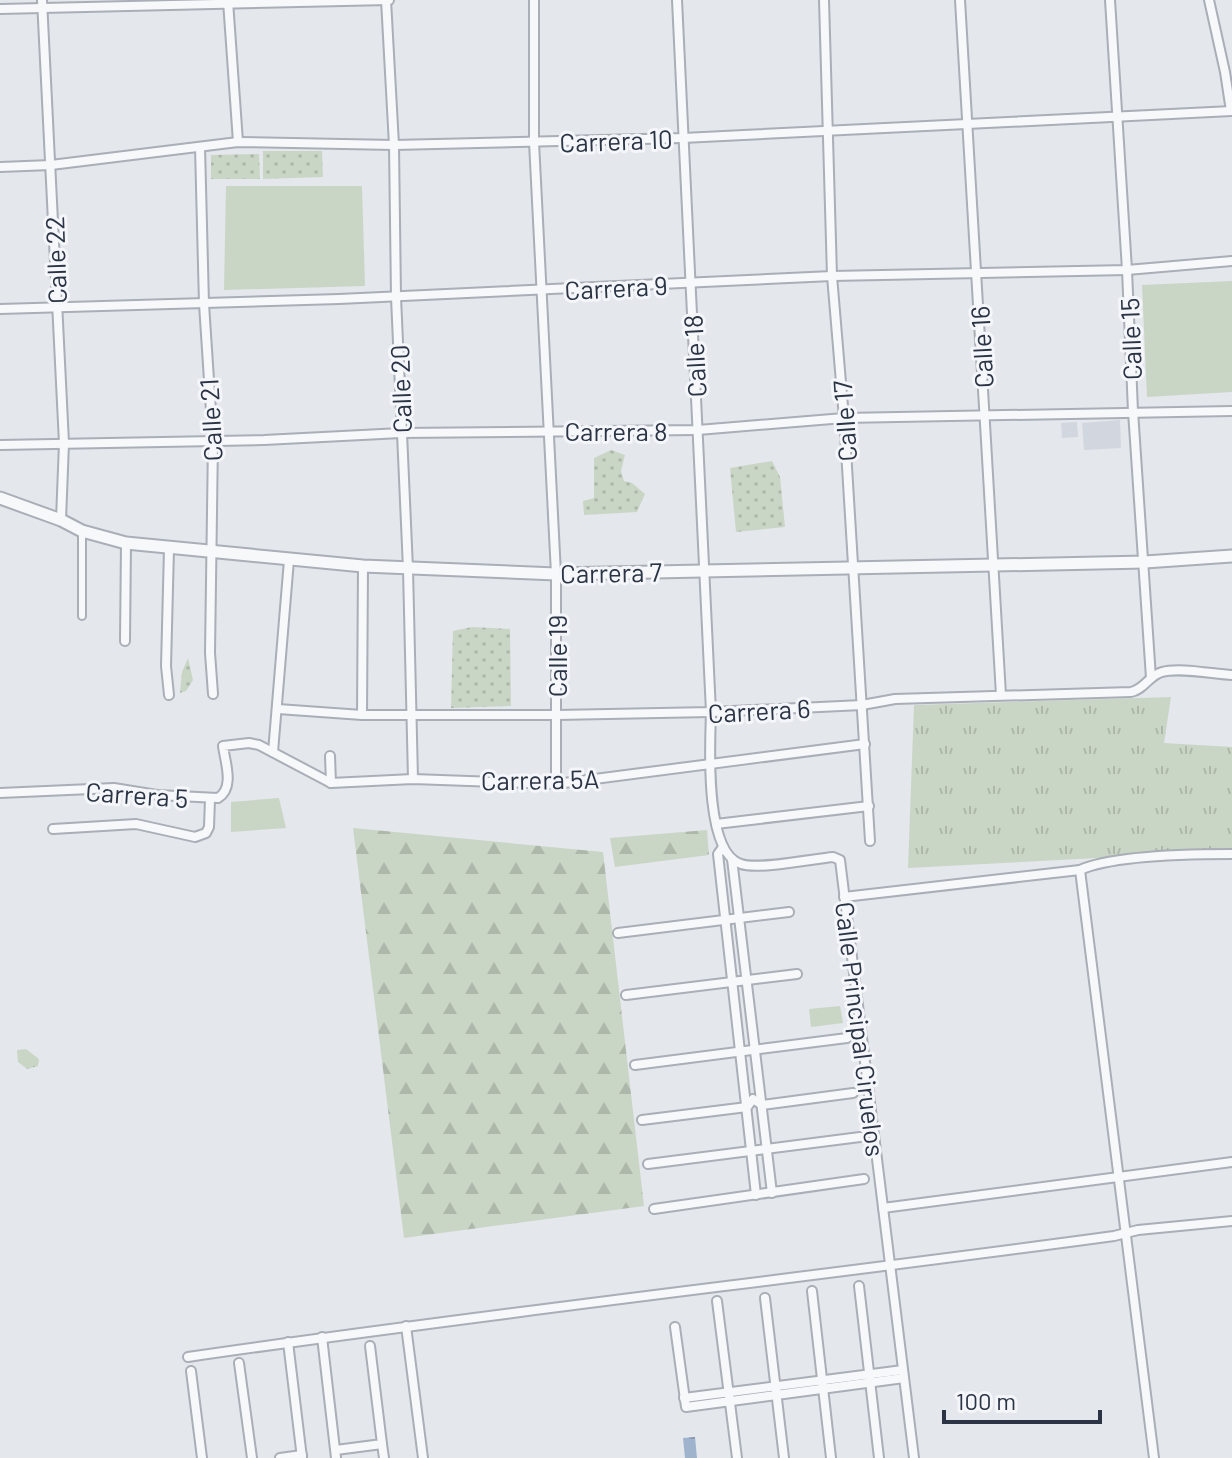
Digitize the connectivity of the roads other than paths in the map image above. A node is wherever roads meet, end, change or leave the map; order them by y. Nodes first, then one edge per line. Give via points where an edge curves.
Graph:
1 (387, 0) edge
2 (534, 0) edge
3 (677, 0) edge
4 (824, 0) edge
5 (960, 0) edge
6 (1110, 0) edge
7 (1209, 0) edge
8 (228, 1) edge
9 (42, 5) edge
10 (0, 9) edge
11 (1232, 111) edge
12 (1117, 118) junction
13 (967, 126) junction
14 (827, 131) junction
15 (683, 138) junction
16 (238, 142) junction
17 (534, 142) junction
18 (394, 145) junction
19 (200, 147) junction
20 (51, 165) junction
21 (0, 167) edge
22 (1232, 261) edge
23 (1127, 270) junction
24 (976, 272) junction
25 (832, 276) junction
26 (690, 282) junction
27 (543, 291) junction
28 (396, 297) junction
29 (204, 304) junction
30 (56, 307) junction
31 (0, 309) edge
32 (1133, 411) junction
33 (1232, 411) edge
34 (985, 415) junction
35 (844, 418) junction
36 (548, 430) junction
37 (698, 430) junction
38 (401, 433) junction
39 (213, 441) junction
40 (64, 443) junction
41 (0, 445) edge
42 (0, 498) edge
43 (61, 520) junction
44 (82, 531) junction
45 (126, 543) junction
46 (169, 549) junction
47 (212, 552) junction
48 (1232, 556) edge
49 (289, 560) junction
50 (1145, 562) junction
51 (994, 564) junction
52 (363, 566) junction
53 (853, 568) junction
54 (408, 569) junction
55 (704, 570) junction
56 (556, 574) junction
57 (82, 616) dead end
58 (125, 641) dead end
59 (1232, 675) edge
60 (1151, 678) junction
61 (213, 694) dead end
62 (169, 695) dead end
63 (1001, 695) junction
64 (862, 705) junction
65 (278, 709) junction
66 (711, 712) junction
67 (362, 715) junction
68 (410, 715) junction
69 (557, 715) junction
70 (865, 744) junction
71 (273, 752) junction
72 (330, 756) dead end
73 (710, 764) junction
74 (413, 779) junction
75 (331, 783) junction
76 (556, 784) junction
77 (0, 793) edge
78 (210, 799) junction
79 (869, 806) junction
80 (716, 824) junction
81 (53, 829) dead end
82 (870, 841) dead end
83 (723, 847) junction
84 (1232, 854) edge
85 (732, 859) junction
86 (1080, 870) junction
87 (734, 872) junction
88 (721, 874) junction
89 (844, 897) junction
90 (789, 912) dead end
91 (740, 918) junction
92 (726, 920) junction
93 (618, 933) dead end
94 (797, 974) dead end
95 (747, 980) junction
96 (734, 982) junction
97 (626, 995) dead end
98 (847, 1038) dead end
99 (755, 1051) junction
100 (741, 1052) junction
101 (635, 1065) dead end
102 (853, 1093) dead end
103 (762, 1105) junction
104 (747, 1107) junction
105 (642, 1120) dead end
106 (860, 1137) dead end
107 (766, 1149) junction
108 (752, 1151) junction
109 (1232, 1162) edge
110 (648, 1164) dead end
111 (1118, 1176) junction
112 (864, 1179) dead end
113 (772, 1193) junction
114 (756, 1195) junction
115 (883, 1208) junction
116 (654, 1209) dead end
117 (1232, 1221) edge
118 (1126, 1234) junction
119 (890, 1267) junction
120 (859, 1286) dead end
121 (812, 1291) dead end
122 (765, 1298) dead end
123 (717, 1301) dead end
124 (406, 1326) junction
125 (675, 1327) dead end
126 (322, 1337) junction
127 (288, 1342) junction
128 (370, 1346) dead end
129 (188, 1357) dead end
130 (239, 1363) dead end
131 (191, 1371) dead end
132 (904, 1374) junction
133 (870, 1378) junction
134 (823, 1384) junction
135 (776, 1391) junction
136 (729, 1397) junction
137 (382, 1444) junction
138 (336, 1454) edge
139 (302, 1456) edge
140 (202, 1458) edge
141 (252, 1458) edge
142 (280, 1458) edge
143 (384, 1458) edge
144 (423, 1458) edge
145 (737, 1458) edge
146 (784, 1458) edge
147 (831, 1458) edge
148 (879, 1458) edge
149 (914, 1458) edge
150 (1154, 1458) edge

1 - 8 street
1 - 18 street, Calle 20
2 - 17 street, Calle 19
3 - 15 street, Calle 18
4 - 14 street, Calle 17
5 - 13 street, Calle 16
6 - 12 street, Calle 15
7 - 11 street
8 - 9 street
8 - 16 street
9 - 10 street
9 - 20 street, Calle 22
11 - 12 street, Carrera 10
12 - 13 street, Carrera 10
12 - 23 street, Calle 15
13 - 14 street, Carrera 10
13 - 24 street, Calle 16
14 - 15 street, Carrera 10
14 - 25 street, Calle 17
15 - 17 street, Carrera 10
15 - 26 street, Calle 18
16 - 18 street, Carrera 10
16 - 19 street, Carrera 10
17 - 18 street, Carrera 10
17 - 27 street, Calle 19
18 - 28 street, Calle 20
19 - 20 street, Carrera 10
19 - 29 street, Calle 21
20 - 21 street, Carrera 10
20 - 30 street, Calle 22
22 - 23 street, Carrera 9
23 - 24 street, Carrera 9
23 - 32 street, Calle 15
24 - 25 street, Carrera 9
24 - 34 street, Calle 16
25 - 26 street, Carrera 9
25 - 35 street, Calle 17
26 - 27 street, Carrera 9
26 - 37 street, Calle 18
27 - 28 street, Carrera 9
27 - 36 street, Calle 19
28 - 29 street, Carrera 9
28 - 38 street, Calle 20
29 - 30 street, Carrera 9
29 - 39 street, Calle 21
30 - 31 street, Carrera 9
30 - 40 street, Calle 22
32 - 33 street, Carrera 8
32 - 34 street, Carrera 8
32 - 50 street, Calle 15
34 - 35 street, Carrera 8
34 - 51 street, Calle 16
35 - 37 street, Carrera 8
35 - 53 street, Calle 17
36 - 37 street, Carrera 8
36 - 38 street, Carrera 8
36 - 56 street, Calle 19
37 - 55 street, Calle 18
38 - 39 street, Carrera 8
38 - 54 street, Calle 20
39 - 40 street, Carrera 8
39 - 47 street, Calle 21
40 - 41 street, Carrera 8
40 - 43 street, Calle 22
42 - 43 street, Carrera 7
43 - 44 street, Carrera 7
44 - 45 street, Carrera 7
44 - 57 street
45 - 46 street, Carrera 7
45 - 58 street
46 - 47 street, Carrera 7
46 - 62 street
47 - 49 street, Carrera 7
47 - 61 street, Calle 21
48 - 50 street, Carrera 7
49 - 52 street, Carrera 7
49 - 65 street
50 - 51 street, Carrera 7
50 - 60 street, Calle 15
51 - 53 street, Carrera 7
51 - 63 street, Calle 16
52 - 54 street, Carrera 7
52 - 67 street
53 - 55 street, Carrera 7
53 - 64 street, Calle 17
54 - 56 street, Carrera 7
54 - 68 street, Calle 20
55 - 56 street, Carrera 7
55 - 66 street, Calle 18
56 - 69 street, Calle 19
59 - 60 street, Carrera 6 via 1168,671
60 - 63 street, Carrera 6 via 1131,692
63 - 64 street, Carrera 6
64 - 66 street, Carrera 6
64 - 70 street, Calle 17
65 - 67 street, Carrera 6
65 - 71 street
66 - 69 street, Carrera 6
66 - 73 street
67 - 68 street, Carrera 6
68 - 69 street, Carrera 6
68 - 74 street, Calle 20
69 - 76 street, Calle 19
70 - 73 street, Carrera 5A
70 - 79 street, Calle 17
71 - 75 street
71 - 78 street, Carrera 5 via 249,743 223,746 228,787 225,794
72 - 75 street
73 - 76 street, Carrera 5A
73 - 80 street
74 - 75 street, Carrera 5A
74 - 76 street, Carrera 5A
77 - 78 street, Carrera 5 via 114,788
78 - 81 street via 209,827 195,837 136,824
79 - 80 street
79 - 82 street, Calle 17
80 - 83 street
83 - 85 street
83 - 88 street via 718,854
84 - 86 street
85 - 87 street
85 - 89 street, Calle Principal Ciruelos via 750,866 833,857 840,860
86 - 89 street
86 - 111 street
87 - 88 street
87 - 91 street
88 - 92 street
89 - 115 street, Calle Principal Ciruelos
90 - 91 street
91 - 92 street
91 - 95 street
92 - 93 street
92 - 96 street
94 - 95 street
95 - 96 street
95 - 99 street
96 - 97 street
96 - 100 street
98 - 99 street
99 - 100 street
99 - 103 street
100 - 101 street
100 - 104 street
102 - 103 street
103 - 104 street via 753,1099
103 - 107 street
104 - 105 street
104 - 108 street
106 - 107 street
107 - 108 street
107 - 113 street
108 - 110 street
108 - 114 street
109 - 111 street
111 - 115 street
111 - 118 street
112 - 113 street
113 - 114 street
114 - 116 street
115 - 119 street, Calle Principal Ciruelos
117 - 118 street
118 - 119 street
118 - 150 street
119 - 124 street
119 - 132 street, Calle Principal Ciruelos
120 - 133 street
121 - 134 street
122 - 135 street
123 - 136 street
124 - 126 street
124 - 144 street
125 - 136 street via 684,1398
126 - 127 street
126 - 138 street
127 - 129 street
127 - 139 street
128 - 137 street
130 - 141 street
131 - 140 street
132 - 133 street
132 - 149 street, Calle Principal Ciruelos
133 - 134 street
133 - 148 street
134 - 135 street
134 - 147 street
135 - 136 street
135 - 146 street
136 - 145 street
137 - 138 street
137 - 143 street
139 - 142 street

